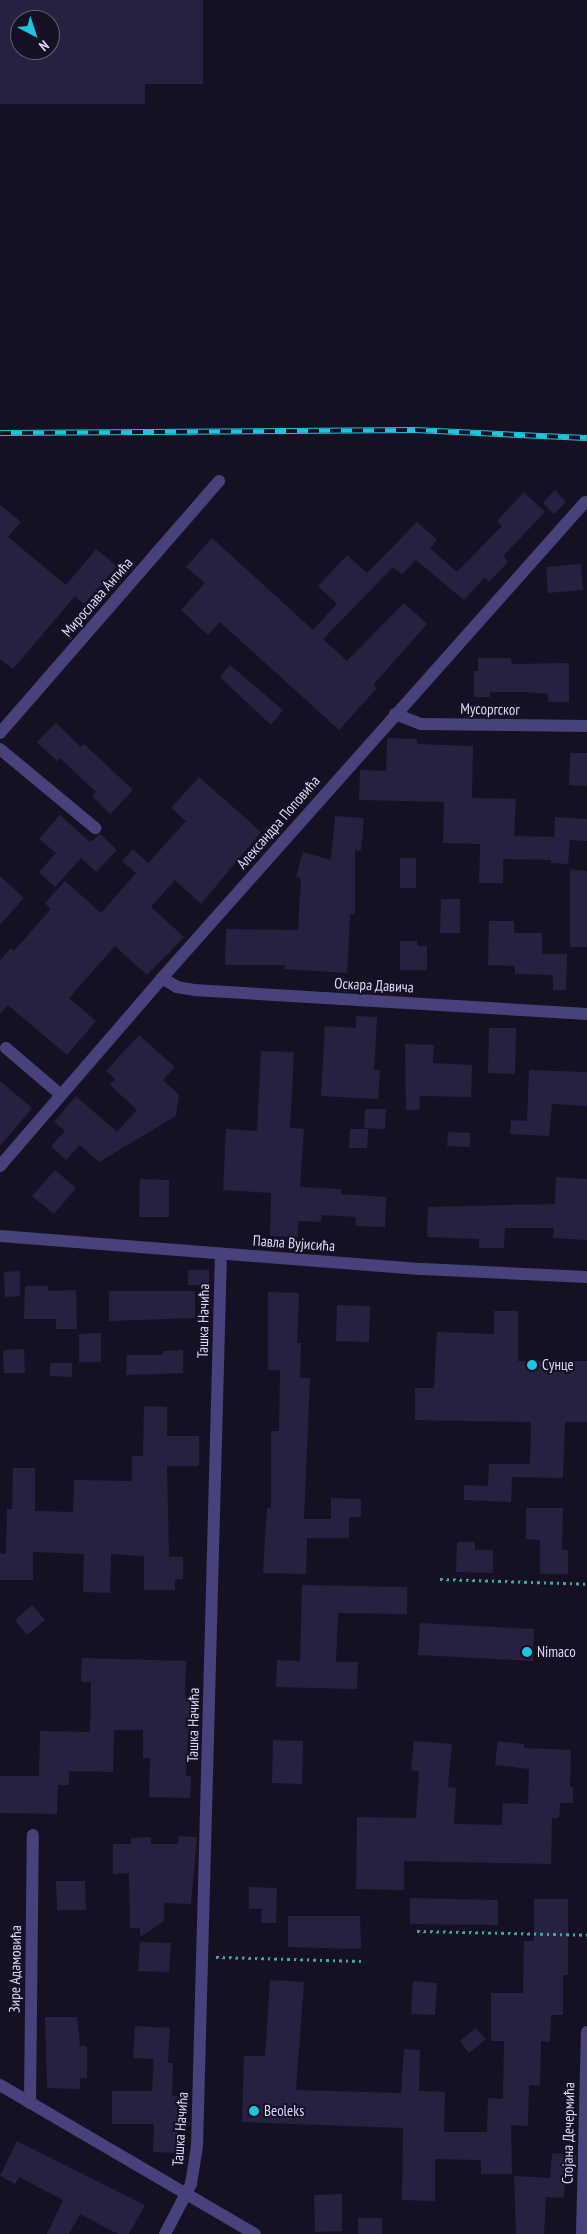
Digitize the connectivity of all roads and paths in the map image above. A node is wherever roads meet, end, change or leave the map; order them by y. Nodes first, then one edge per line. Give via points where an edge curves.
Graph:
1 (219, 481) dead end
2 (585, 502) dead end
3 (395, 714) junction
4 (587, 726) edge
5 (0, 733) edge
6 (0, 749) edge
7 (95, 828) dead end
8 (162, 978) junction
9 (587, 1014) edge
10 (6, 1048) dead end
11 (62, 1095) junction
12 (0, 1166) edge
13 (0, 1236) edge
14 (221, 1254) junction
15 (587, 1277) edge
16 (440, 1579) dead end
17 (587, 1584) edge
18 (33, 1835) dead end
19 (416, 1931) dead end
20 (587, 1935) edge
21 (203, 1957) junction
22 (361, 1961) dead end
23 (587, 2032) edge
24 (0, 2086) edge
25 (30, 2102) junction
26 (186, 2196) junction
27 (165, 2234) edge
28 (255, 2234) edge
29 (582, 2234) edge

1 - 5 street, Мирослава Антића
2 - 3 street, Александра Поповића
3 - 4 street, Мусоргског via 421,724
3 - 8 street, Александра Поповића
6 - 7 street
8 - 9 street, Оскара Давича via 176,987 194,990
8 - 11 street, Александра Поповића
10 - 11 street
11 - 12 street, Александра Поповића
13 - 14 street, Павла Вујисића
14 - 15 street, Павла Вујисића
14 - 21 street, Ташка Начића
16 - 17 path
18 - 25 street, Зире Адамовића
19 - 20 path
21 - 22 path
21 - 26 street, Ташка Начића via 197,2146
23 - 29 street, Стојана Дечермића
24 - 25 street
25 - 26 street
26 - 27 street, Ташка Начића
26 - 28 street

